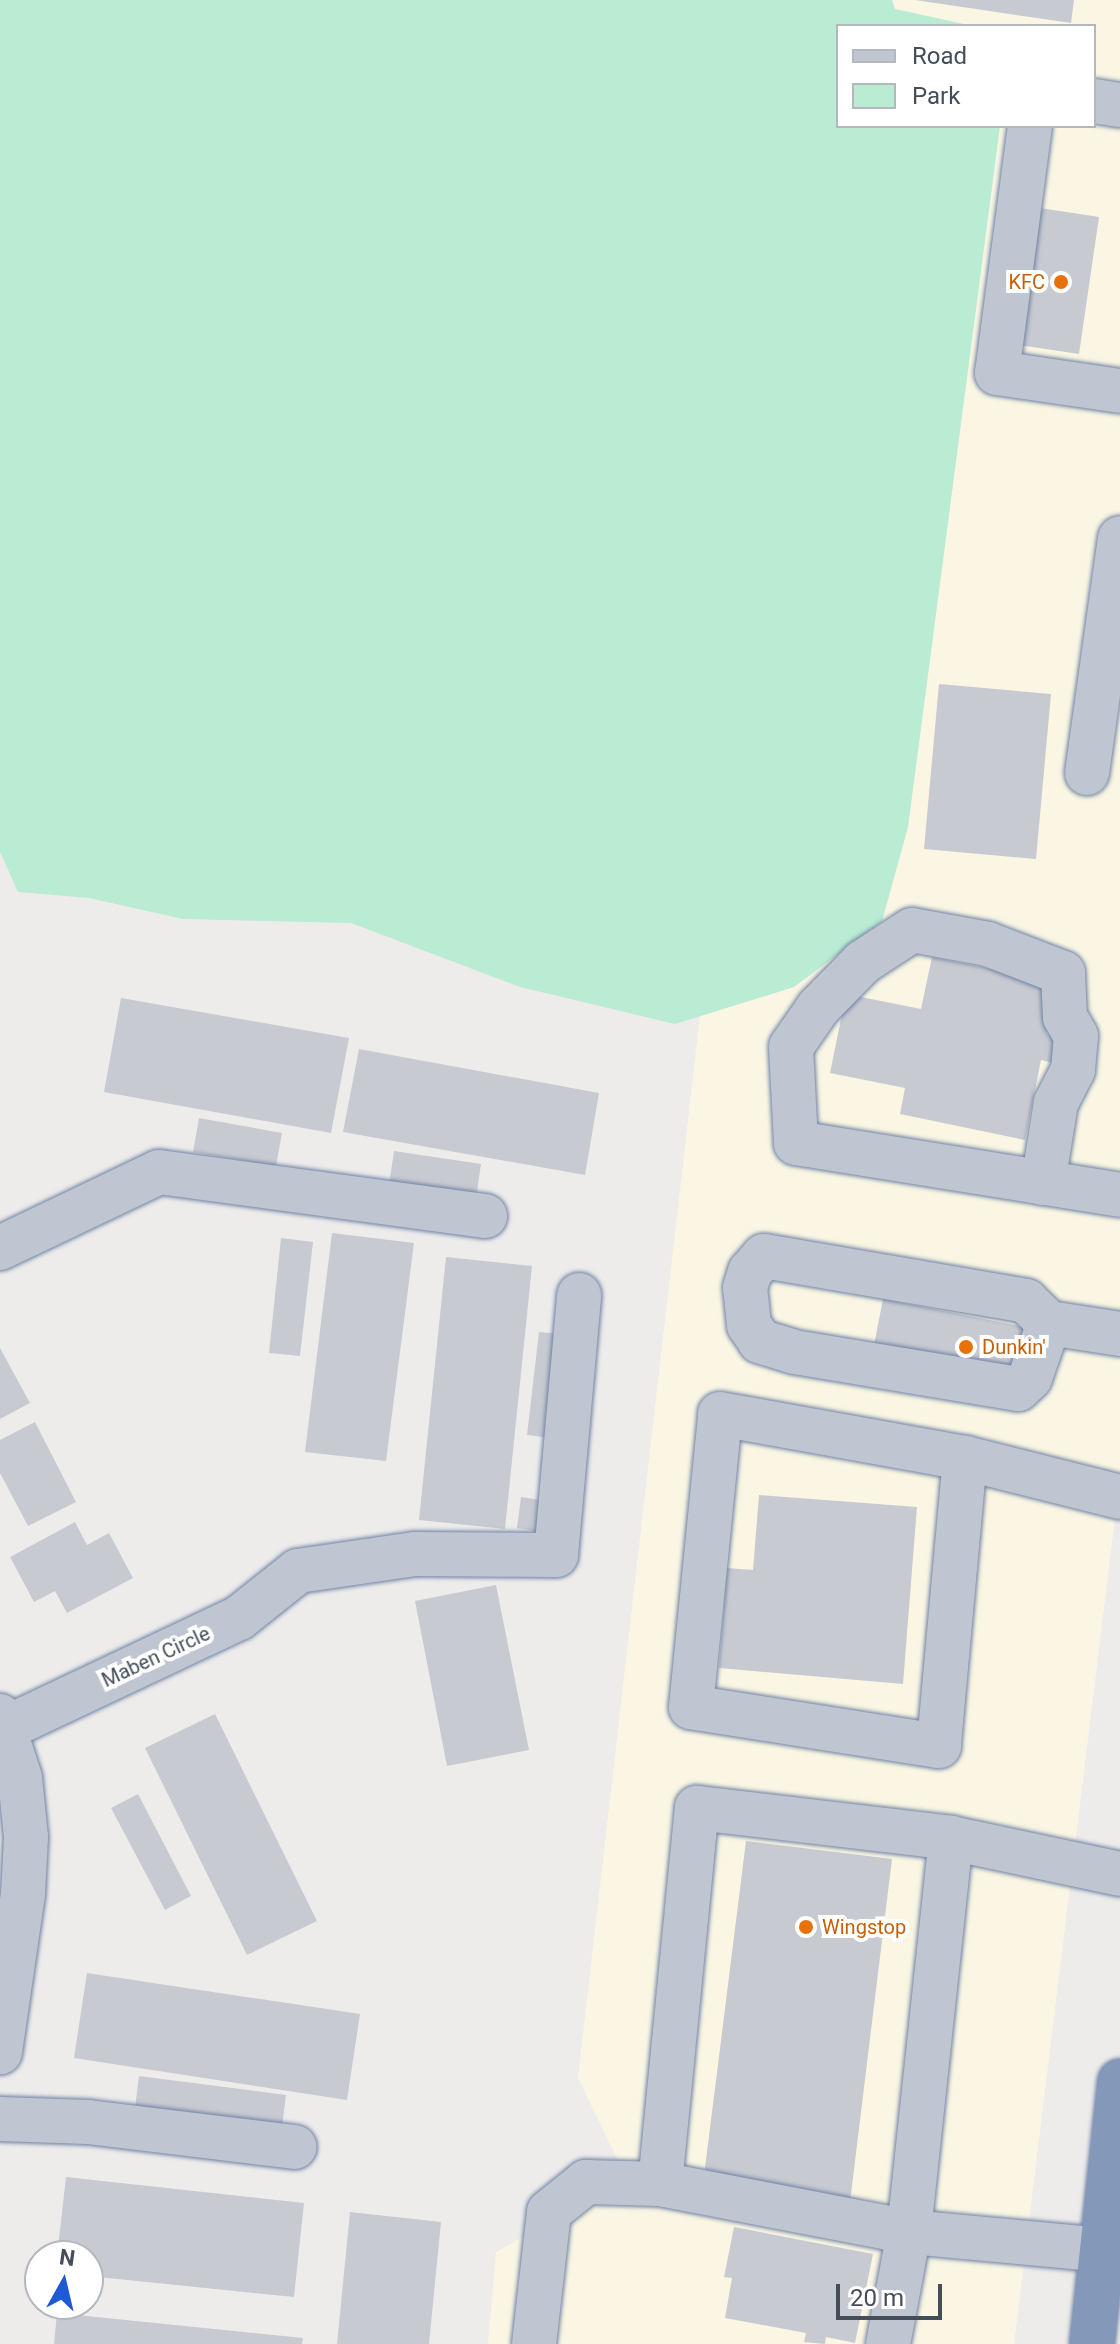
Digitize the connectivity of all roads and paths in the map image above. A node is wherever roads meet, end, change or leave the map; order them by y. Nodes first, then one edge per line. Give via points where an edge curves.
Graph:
1 (1096, 101) edge
2 (1120, 105) edge
3 (1030, 128) edge
4 (1120, 391) edge
5 (1120, 538) edge
6 (1087, 773) dead end
7 (1043, 1183) junction
8 (1120, 1195) edge
9 (485, 1216) dead end
10 (0, 1248) edge
11 (579, 1295) dead end
12 (1049, 1323) junction
13 (1120, 1334) edge
14 (965, 1458) junction
15 (1120, 1497) edge
16 (3, 1722) edge
17 (951, 1838) junction
18 (1120, 1874) edge
19 (0, 2052) edge
20 (1120, 2081) edge
21 (0, 2119) edge
22 (294, 2147) dead end
23 (660, 2184) junction
24 (909, 2232) junction
25 (1111, 2264) edge
26 (534, 2344) edge
27 (888, 2344) edge
28 (1092, 2344) edge

1 - 2 street
3 - 4 street via 997,373
5 - 6 street
7 - 7 street via 796,1143 791,1047 818,1008 863,962 912,930 988,944 1063,973 1065,1017 1076,1036 1073,1070 1056,1103
7 - 8 street
9 - 10 street via 159,1172
11 - 16 street, Maben Circle via 556,1555 415,1554 298,1571 239,1618
12 - 12 street via 1026,1301 764,1256 745,1288 749,1325 760,1341 795,1352 1018,1389 1030,1378
12 - 13 street
14 - 14 street via 720,1414 691,1707 939,1746
14 - 15 street
16 - 19 street via 20,1778 26,1837
17 - 18 street
17 - 23 street via 697,1808
17 - 24 street
20 - 25 highway
21 - 22 street via 88,2122
23 - 24 street
23 - 26 street via 586,2182 549,2212
24 - 25 street
24 - 27 street
25 - 28 highway

